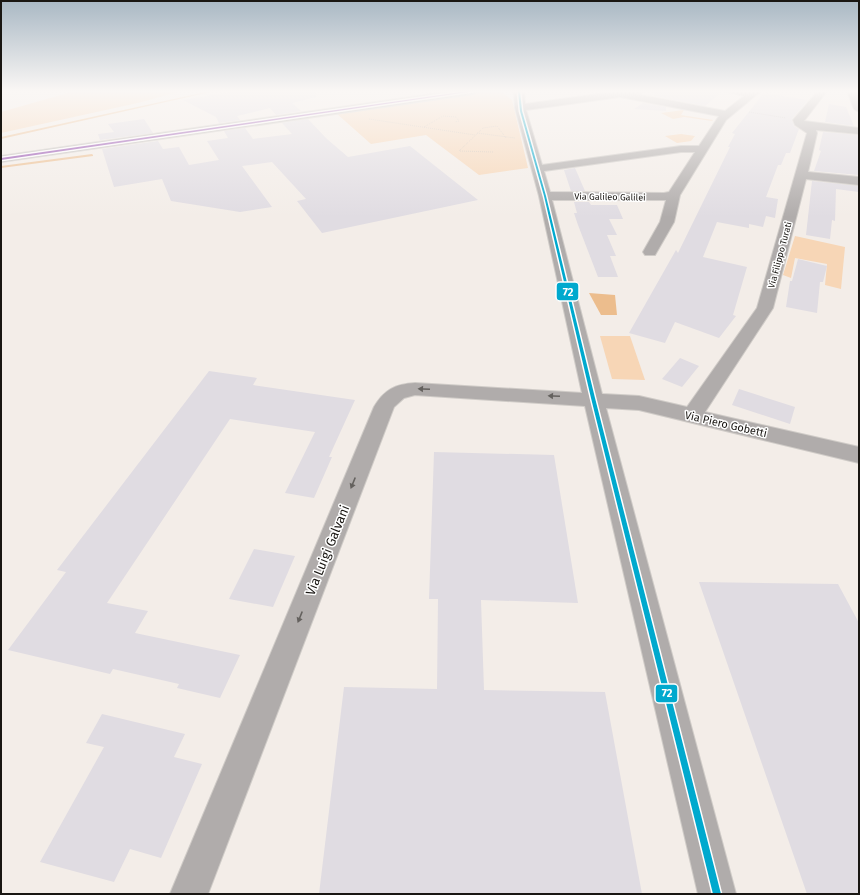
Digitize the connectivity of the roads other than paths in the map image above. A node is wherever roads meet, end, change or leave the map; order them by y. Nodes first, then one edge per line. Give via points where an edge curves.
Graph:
1 (183, 133) edge
2 (527, 133) edge
3 (713, 133) edge
4 (812, 133) edge
5 (702, 149) junction
6 (1, 159) edge
7 (536, 169) junction
8 (801, 175) junction
9 (859, 181) edge
10 (674, 195) junction
11 (545, 196) junction
12 (650, 252) dead end
13 (593, 398) junction
14 (692, 416) junction
15 (859, 455) edge
16 (189, 894) edge
17 (717, 894) edge

1 - 6 main road
2 - 7 street
3 - 5 street
4 - 8 street, Via Filippo Turati
5 - 7 street via 681,149
5 - 10 street
7 - 11 street
8 - 9 street
8 - 14 street, Via Filippo Turati via 765,308
10 - 11 street, Via Galileo Galilei via 664,198
10 - 12 street via 667,222
11 - 13 street
13 - 14 street, Via Piero Gobetti via 639,403
13 -> 16 street, Via Luigi Galvani via 415,389 403,390 388,399
13 - 17 street
14 - 15 street, Via Piero Gobetti

